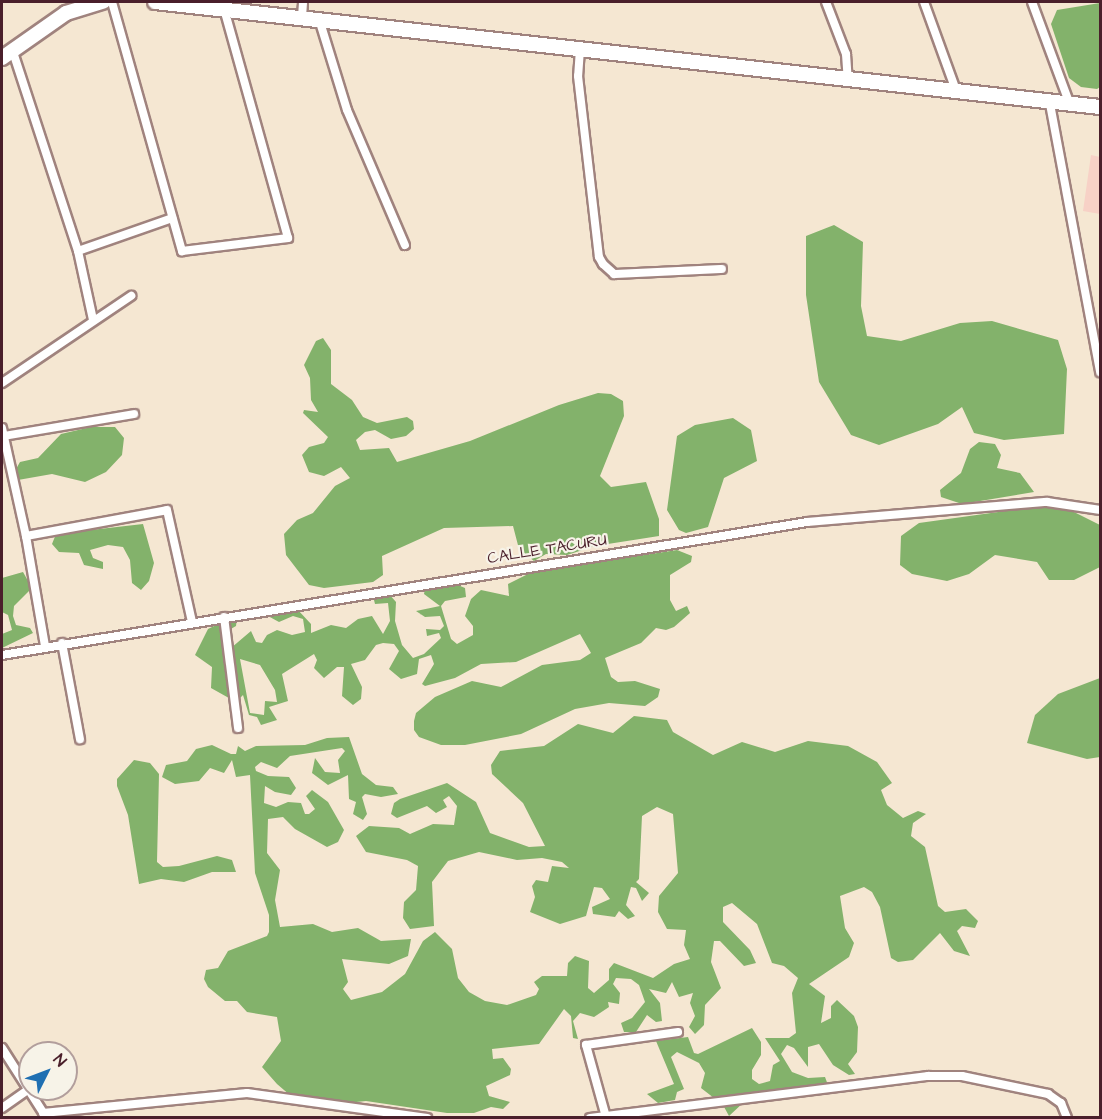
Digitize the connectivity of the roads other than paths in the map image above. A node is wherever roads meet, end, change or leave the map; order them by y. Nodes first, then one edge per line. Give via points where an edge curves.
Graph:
1 (103, 2) edge
2 (112, 2) edge
3 (155, 2) edge
4 (303, 2) edge
5 (826, 2) edge
6 (924, 2) edge
7 (1032, 2) edge
8 (192, 4) edge
9 (64, 7) edge
10 (224, 9) junction
11 (302, 17) junction
12 (319, 19) junction
13 (580, 49) junction
14 (7, 53) edge
15 (848, 80) junction
16 (957, 93) junction
17 (1050, 104) junction
18 (1070, 105) junction
19 (1101, 107) edge
20 (172, 218) junction
21 (405, 245) dead end
22 (78, 251) junction
23 (722, 269) dead end
24 (131, 296) dead end
25 (93, 320) junction
26 (1101, 372) edge
27 (2, 383) edge
28 (134, 414) dead end
29 (3, 432) edge
30 (1101, 510) edge
31 (26, 536) junction
32 (224, 617) junction
33 (192, 622) junction
34 (62, 643) junction
35 (45, 646) junction
36 (2, 655) edge
37 (238, 728) dead end
38 (80, 739) dead end
39 (678, 1032) dead end
40 (2, 1048) edge
41 (18, 1072) edge
42 (18, 1097) edge
43 (36, 1101) edge
44 (2, 1108) edge
45 (45, 1115) edge
46 (645, 1115) edge
47 (606, 1117) edge
48 (427, 1118) edge
49 (590, 1118) edge
50 (1067, 1118) edge

1 - 9 main road
2 - 20 street
3 - 8 main road
4 - 11 street
5 - 15 street via 846,54
6 - 16 street
7 - 18 street
8 - 10 main road
9 - 14 main road
10 - 11 main road
10 - 20 street via 288,238 182,251
11 - 12 main road
12 - 13 main road
12 - 21 street via 346,110
13 - 15 main road
13 - 23 street via 578,76 599,257 603,264 614,274
14 - 22 street
15 - 16 main road
16 - 17 main road
17 - 18 main road
17 - 26 street
18 - 19 main road
20 - 22 street
22 - 25 street
24 - 25 street
25 - 27 street
28 - 29 street
29 - 31 street
30 - 32 street, CALLE TACURU via 1047,502 807,522
31 - 33 street via 167,510
31 - 35 street
32 - 33 street, CALLE TACURU
32 - 37 street
33 - 34 street, CALLE TACURU
34 - 35 street, CALLE TACURU
34 - 38 street
35 - 36 street, CALLE TACURU
39 - 47 street via 586,1045
40 - 41 street
42 - 44 street
43 - 45 street
45 - 48 street via 247,1093
46 - 47 street
46 - 50 street via 928,1076 962,1076 1048,1094 1061,1104
47 - 49 street

